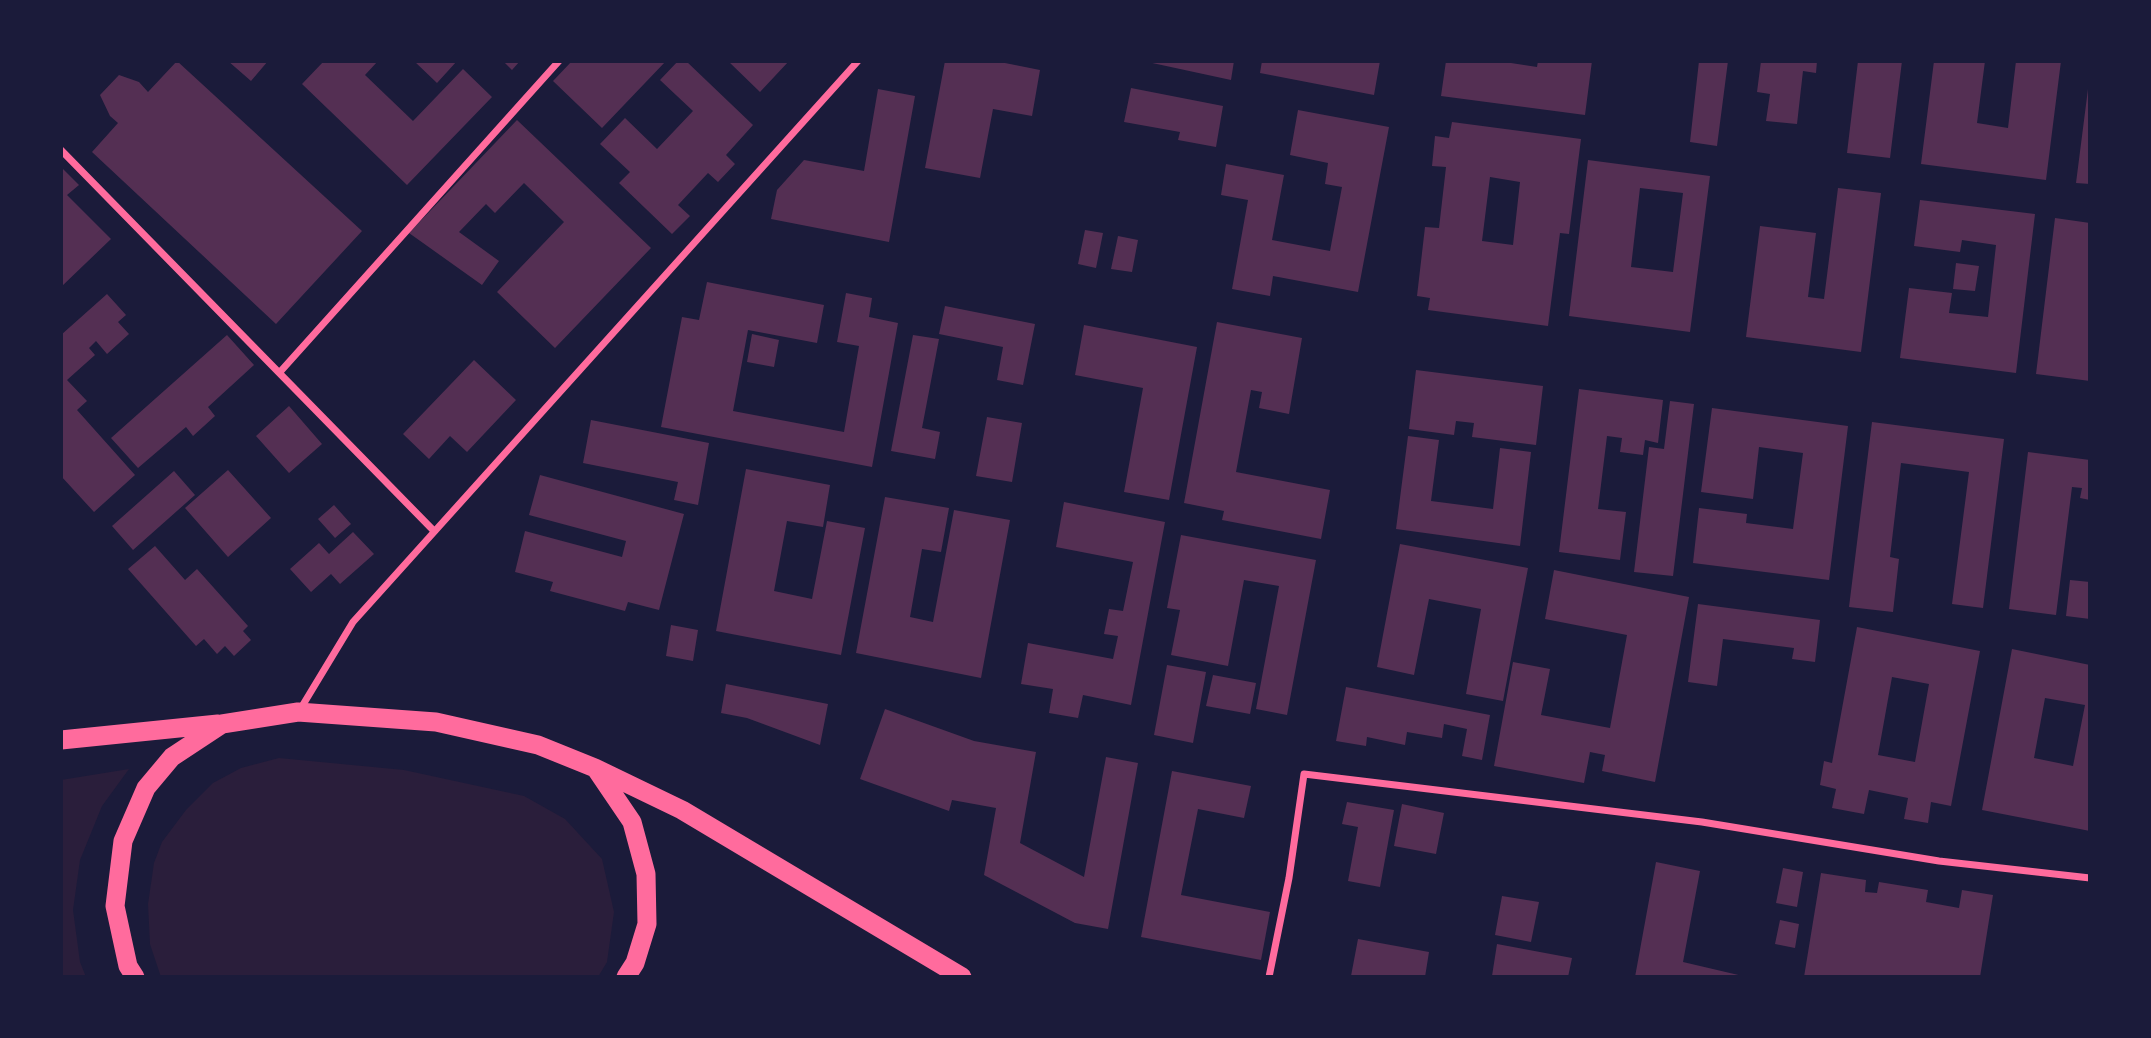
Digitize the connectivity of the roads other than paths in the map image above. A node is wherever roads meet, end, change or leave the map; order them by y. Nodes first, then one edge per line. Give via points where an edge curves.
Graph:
1 (559, 61) edge
2 (858, 61) edge
3 (61, 150) edge
4 (280, 372) junction
5 (435, 531) junction
6 (298, 712) junction
7 (222, 724) junction
8 (61, 740) edge
9 (595, 768) junction
10 (2090, 878) edge
11 (135, 977) edge
12 (626, 977) edge
13 (961, 977) edge
14 (1269, 977) edge

1 - 4 street
2 - 5 street
3 - 4 street
4 - 5 street
5 - 6 street via 353,622
6 - 7 highway
6 - 9 highway via 436,722 538,745
7 - 8 highway
7 - 11 highway via 172,757 146,789 123,841 115,906 128,966
9 - 12 highway via 632,822 646,874 647,924
9 - 13 highway via 682,810
10 - 14 street via 1940,860 1702,822 1304,774

